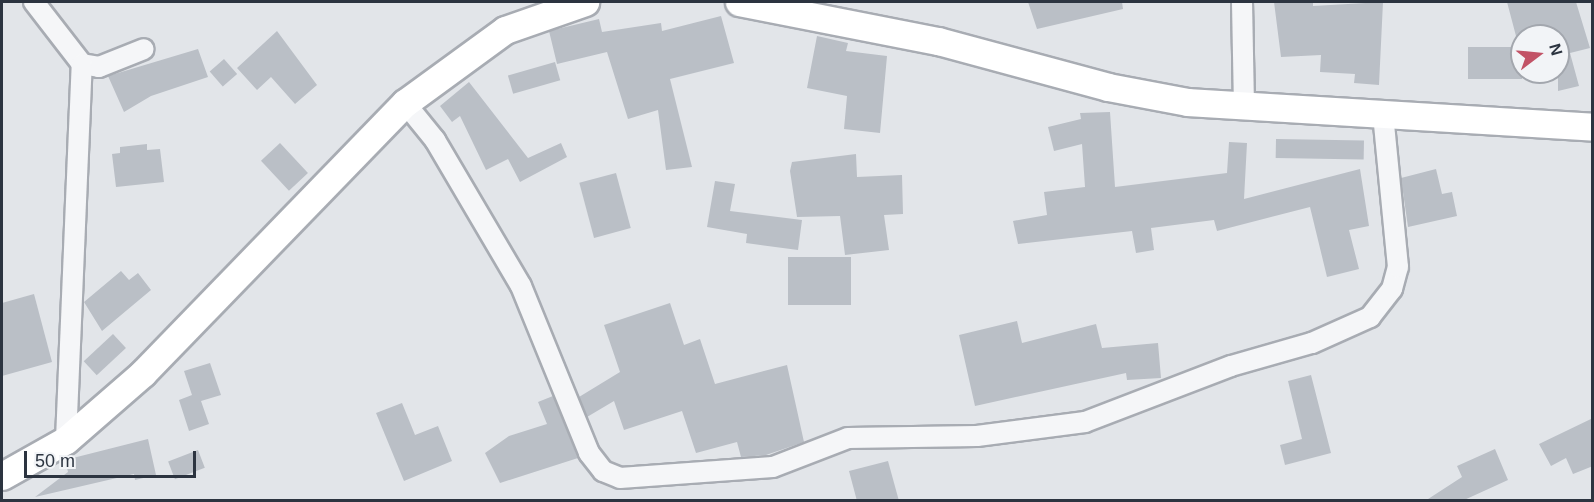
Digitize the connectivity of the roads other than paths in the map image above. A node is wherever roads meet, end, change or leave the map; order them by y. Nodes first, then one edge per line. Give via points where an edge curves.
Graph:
1 (34, 2) edge
2 (585, 2) edge
3 (739, 2) edge
4 (1242, 2) edge
5 (806, 7) edge
6 (144, 49) dead end
7 (82, 64) junction
8 (405, 103) junction
9 (1244, 108) junction
10 (1383, 114) junction
11 (1593, 128) edge
12 (66, 440) junction
13 (2, 476) edge

1 - 7 street
2 - 8 main road via 505,30
3 - 5 main road
4 - 9 street
5 - 9 main road via 1108,87
6 - 7 street via 99,67
7 - 12 street
8 - 10 street via 435,140 521,286 589,453 603,471 620,478 773,467 848,438 977,436 1085,422 1232,366 1312,343 1370,317 1392,289 1398,267
8 - 12 main road via 143,373
9 - 10 main road
10 - 11 main road
12 - 13 main road

